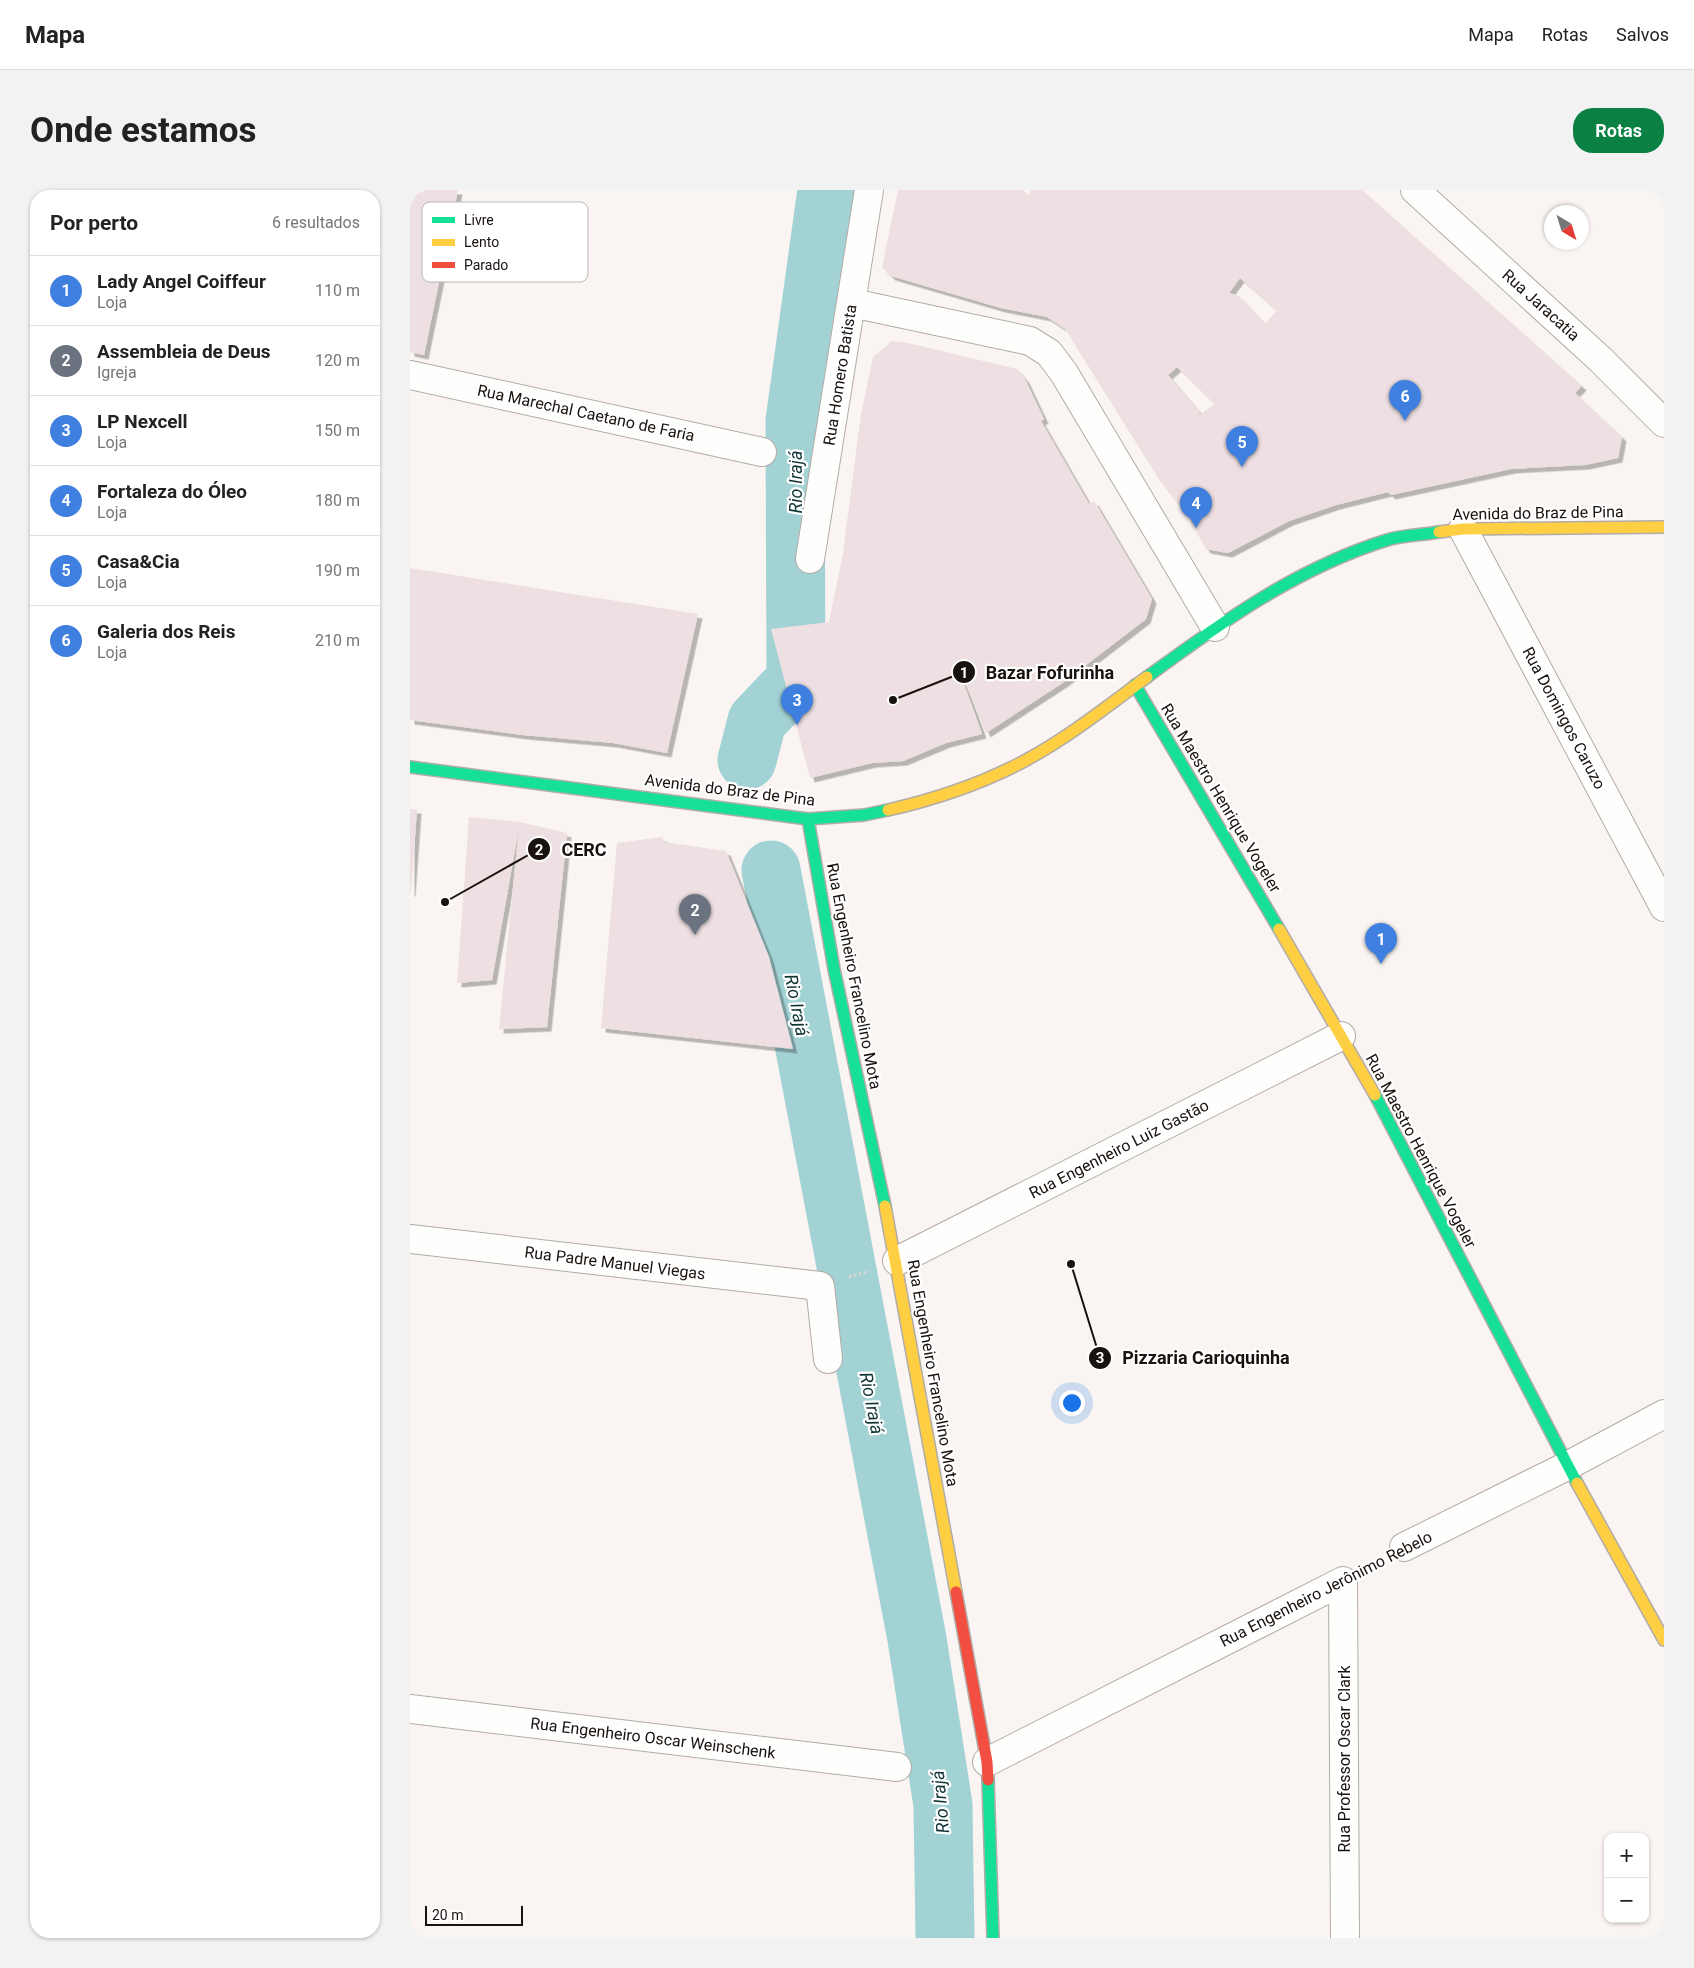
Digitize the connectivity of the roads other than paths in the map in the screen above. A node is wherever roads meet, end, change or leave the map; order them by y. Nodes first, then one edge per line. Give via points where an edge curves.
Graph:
1 (869, 190) edge
2 (1415, 190) edge
3 (852, 303) junction
4 (410, 375) edge
5 (1664, 423) edge
6 (762, 452) dead end
7 (1664, 527) edge
8 (1463, 529) junction
9 (810, 559) dead end
10 (1215, 627) junction
11 (1135, 685) junction
12 (410, 767) edge
13 (808, 818) junction
14 (1664, 907) edge
15 (1341, 1036) junction
16 (410, 1239) edge
17 (896, 1261) junction
18 (828, 1359) dead end
19 (1664, 1414) edge
20 (1568, 1466) junction
21 (1404, 1547) dead end
22 (1343, 1580) joint
23 (1664, 1640) edge
24 (410, 1709) edge
25 (987, 1762) junction
26 (897, 1768) dead end
27 (993, 1938) edge
28 (1345, 1938) edge

1 - 3 street, Rua Homero Batista
2 - 5 street, Rua Jaracatia via 1601,360
3 - 9 street, Rua Homero Batista
3 - 10 street via 1000,333 1030,341 1049,353
4 - 6 street, Rua Marechal Caetano de Faria
7 - 8 street, Avenida do Braz de Pina
8 - 10 street, Avenida do Braz de Pina via 1388,540 1323,565 1259,598
8 - 14 street, Rua Domingos Caruzo
10 - 11 street, Avenida do Braz de Pina
11 - 13 street, Avenida do Braz de Pina via 1028,759 974,784 919,803 864,814
11 - 15 street, Rua Maestro Henrique Vogeler
12 - 13 street, Avenida do Braz de Pina
13 - 17 street, Rua Engenheiro Francelino Mota via 834,969
15 - 17 street, Rua Engenheiro Luiz Gastão
15 - 20 street, Rua Maestro Henrique Vogeler via 1381,1106
16 - 18 street, Rua Padre Manuel Viegas via 832,1282
17 - 25 street, Rua Engenheiro Francelino Mota
19 - 20 street, Rua Engenheiro Jerônimo Rebelo
20 - 21 street, Rua Engenheiro Jerônimo Rebelo
20 - 23 street, Rua Maestro Henrique Vogeler
22 - 25 street, Rua Engenheiro Jerônimo Rebelo
22 - 28 street, Rua Professor Oscar Clark
24 - 26 street, Rua Engenheiro Oscar Weinschenk
25 - 27 street, Rua Engenheiro Francelino Mota

